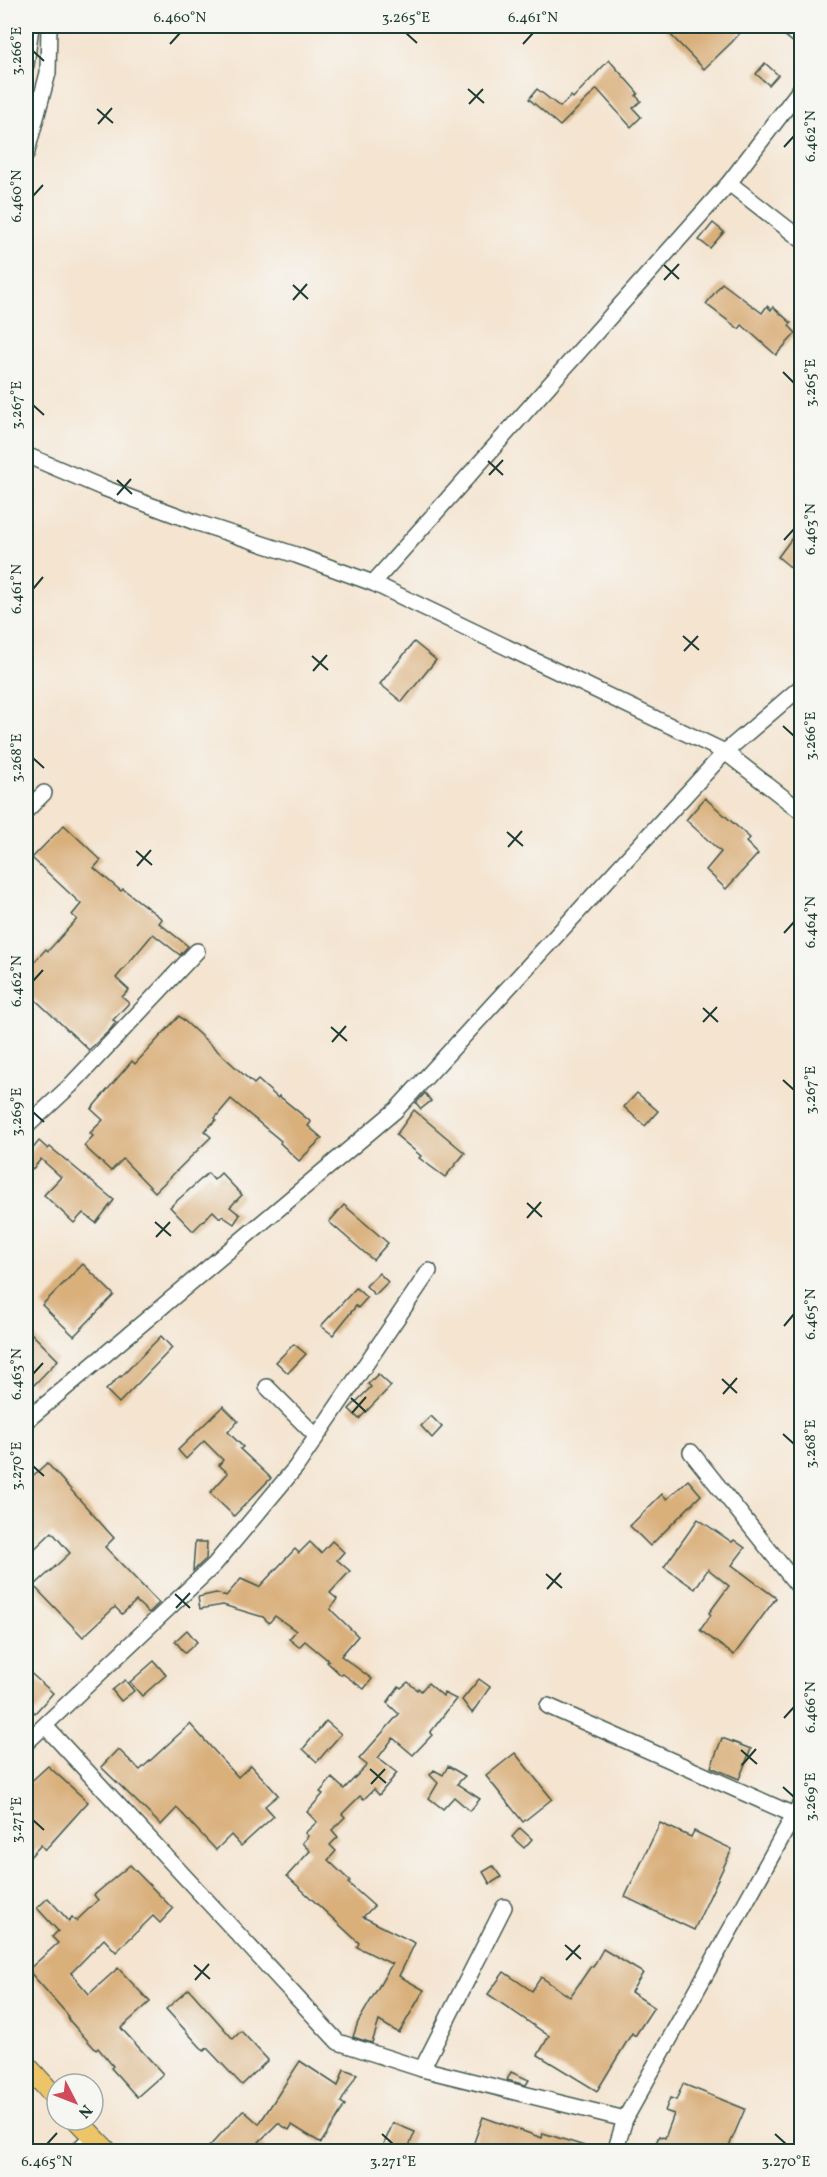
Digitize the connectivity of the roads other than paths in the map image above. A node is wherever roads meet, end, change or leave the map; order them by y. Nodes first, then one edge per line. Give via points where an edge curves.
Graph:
1 (31, 26) edge
2 (49, 26) edge
3 (786, 26) edge
4 (801, 39) edge
5 (26, 65) edge
6 (801, 87) edge
7 (26, 155) edge
8 (729, 183) junction
9 (801, 240) edge
10 (26, 455) edge
11 (373, 583) junction
12 (801, 686) edge
13 (725, 752) junction
14 (44, 793) dead end
15 (26, 810) edge
16 (801, 812) edge
17 (197, 951) dead end
18 (26, 1127) edge
19 (429, 1272) dead end
20 (267, 1387) dead end
21 (26, 1421) edge
22 (316, 1436) junction
23 (691, 1452) dead end
24 (801, 1591) edge
25 (548, 1706) dead end
26 (45, 1726) junction
27 (26, 1743) edge
28 (798, 1808) edge
29 (504, 1907) dead end
30 (26, 2065) edge
31 (422, 2069) junction
32 (45, 2085) edge
33 (626, 2119) junction
34 (88, 2132) edge
35 (92, 2136) junction
36 (76, 2151) edge
37 (108, 2151) edge
38 (615, 2151) edge

1 - 5 street
2 - 7 street via 48,73
3 - 4 street
6 - 8 street
8 - 9 street
8 - 11 street
10 - 11 street via 195,522
11 - 13 street
12 - 13 street
13 - 16 street
13 - 21 street via 396,1110
14 - 15 street
17 - 18 street
19 - 22 street
20 - 22 street
22 - 26 street via 296,1467 214,1565
23 - 24 street
25 - 28 street
26 - 27 street
26 - 31 street via 338,2042
28 - 33 street
29 - 31 street
30 - 32 main road
31 - 33 street
33 - 38 street
34 - 35 main road
35 - 36 street
35 - 37 main road

